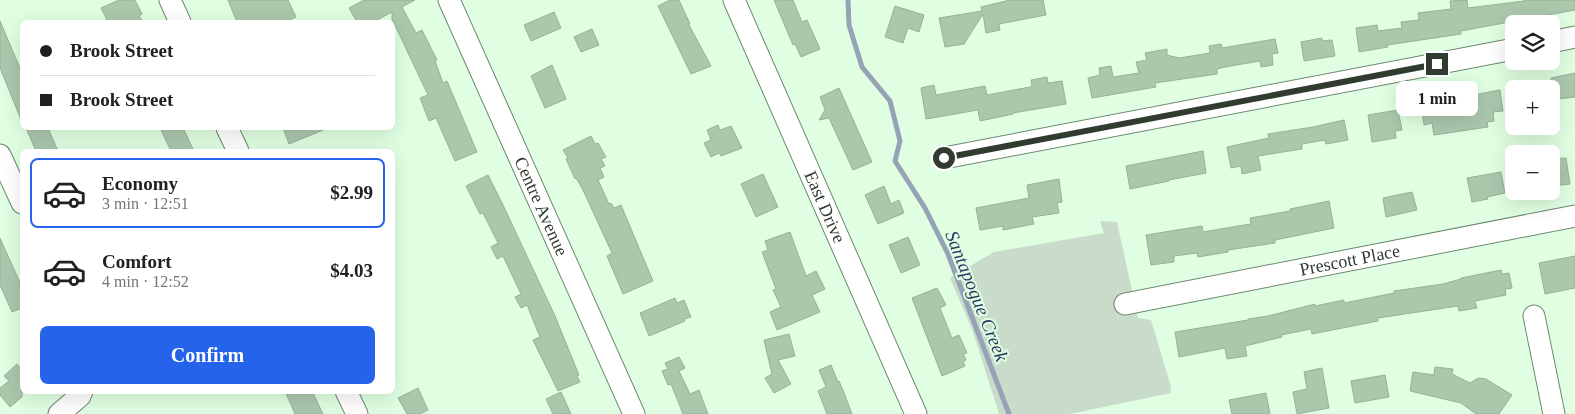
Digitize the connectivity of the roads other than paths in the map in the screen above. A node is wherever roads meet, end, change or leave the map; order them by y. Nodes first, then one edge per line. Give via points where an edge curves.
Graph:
1 (170, 0) edge
2 (449, 0) edge
3 (734, 0) edge
4 (179, 20) edge
5 (1575, 37) edge
6 (1560, 40) edge
7 (1505, 51) edge
8 (229, 130) edge
9 (237, 149) edge
10 (0, 155) edge
11 (944, 158) dead end
12 (20, 199) edge
13 (1575, 216) edge
14 (1125, 304) dead end
15 (1534, 316) dead end
16 (81, 394) edge
17 (347, 394) edge
18 (59, 414) edge
19 (357, 414) edge
20 (634, 414) edge
21 (916, 414) edge
22 (1554, 414) edge

1 - 4 street
2 - 20 street, Centre Avenue
3 - 21 street, East Drive
5 - 6 street
7 - 11 street
8 - 9 street
10 - 12 street
13 - 14 street, Prescott Place
15 - 22 street
16 - 18 street
17 - 19 street

